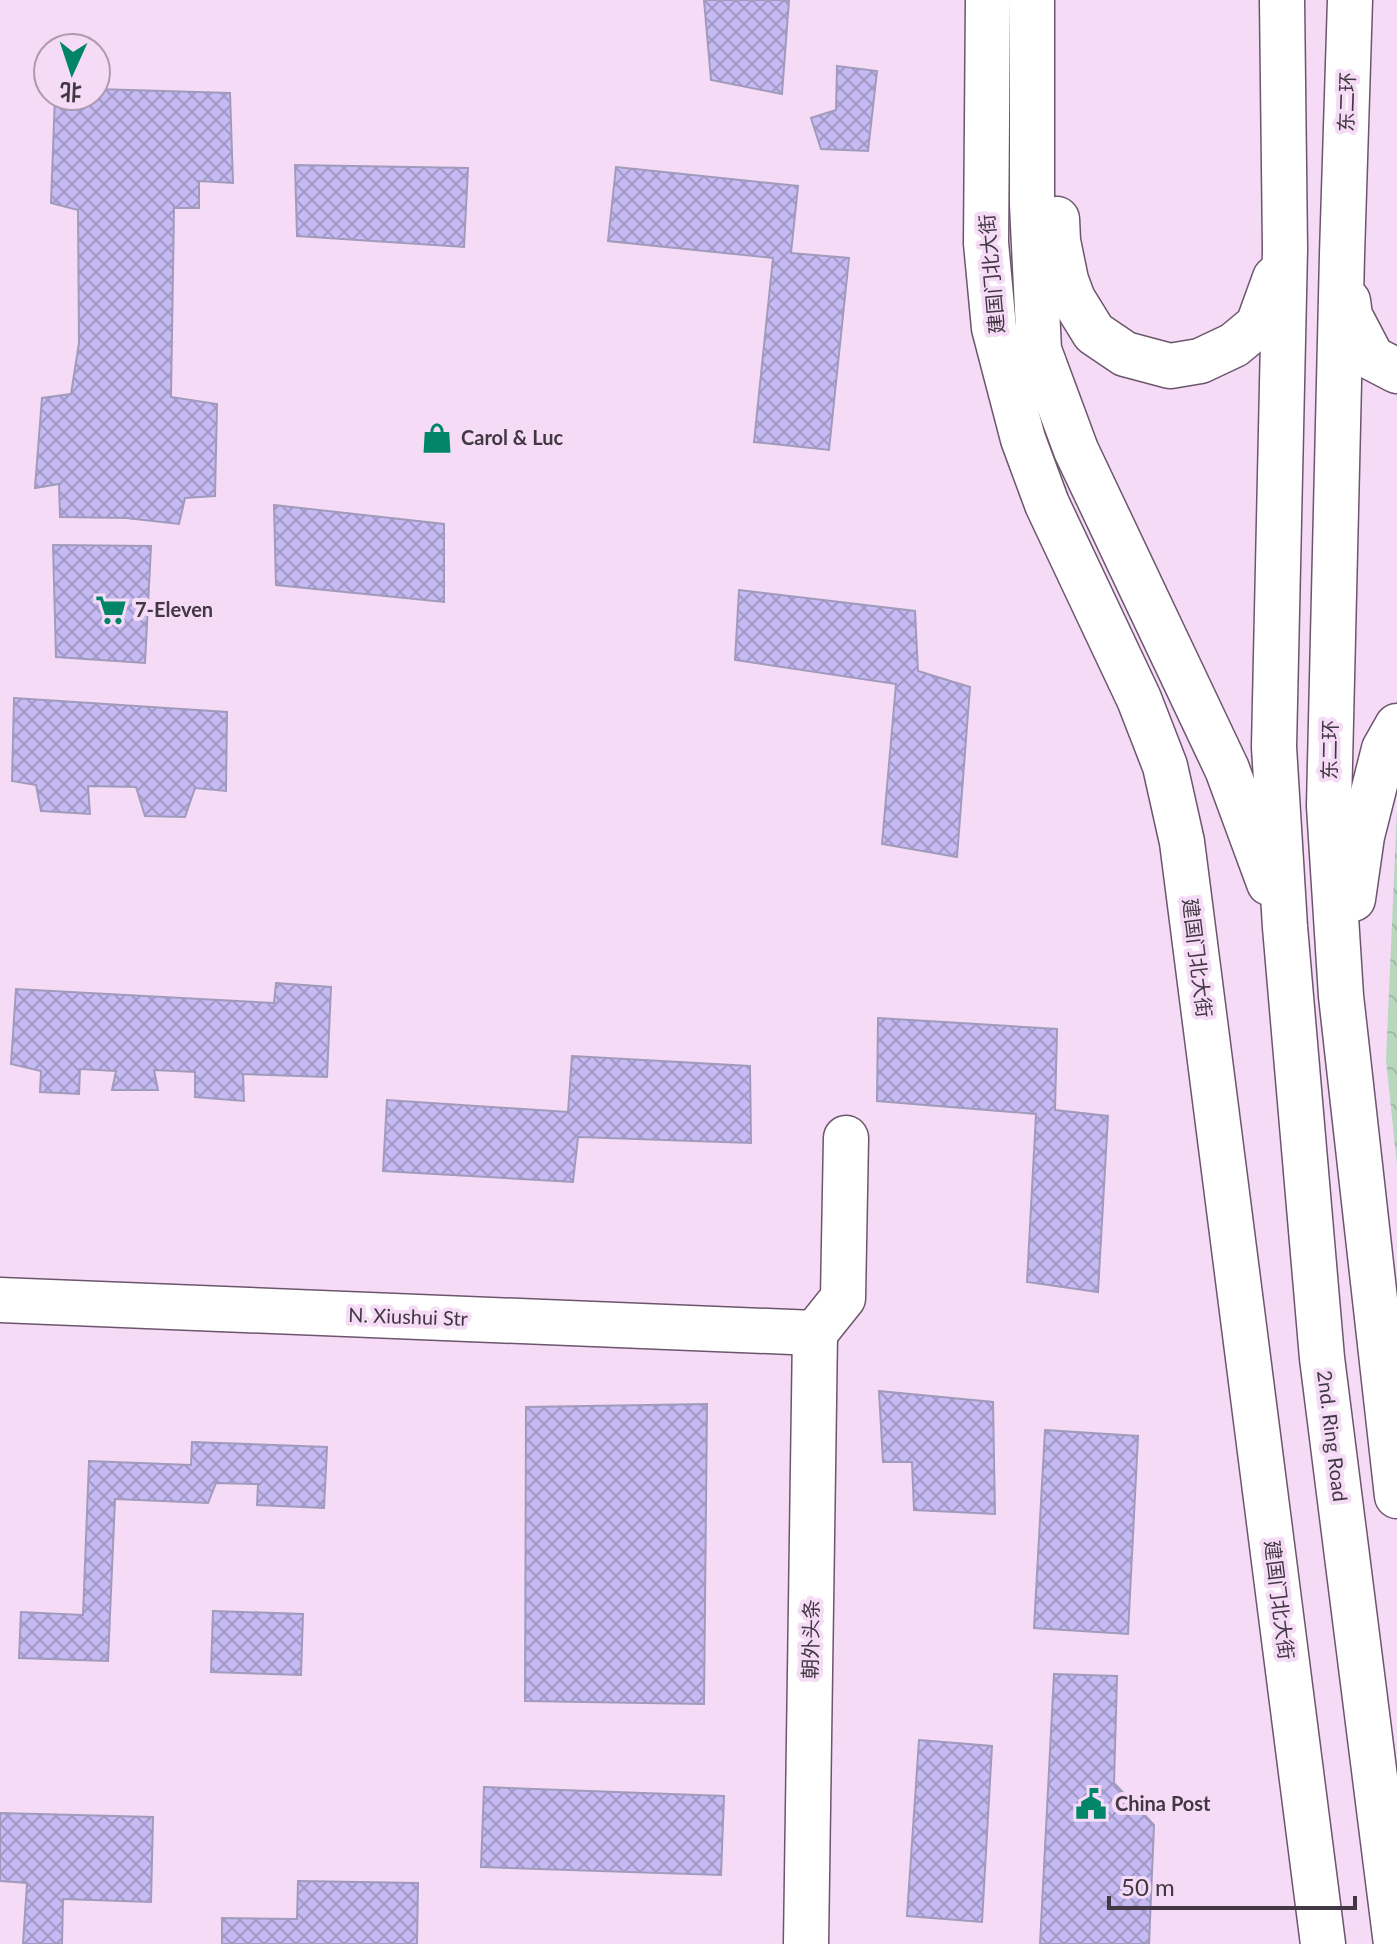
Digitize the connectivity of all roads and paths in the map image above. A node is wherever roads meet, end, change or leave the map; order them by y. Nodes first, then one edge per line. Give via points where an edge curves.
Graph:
1 (988, 0) edge
2 (1032, 0) edge
3 (1057, 0) edge
4 (1282, 0) edge
5 (1350, 0) edge
6 (1044, 200) junction
7 (1285, 249) junction
8 (1342, 255) junction
9 (1397, 371) edge
10 (1397, 726) edge
11 (1285, 927) junction
12 (1341, 996) junction
13 (846, 1138) dead end
14 (0, 1300) edge
15 (815, 1333) junction
16 (1397, 1496) edge
17 (1390, 1899) junction
18 (806, 1944) edge
19 (1323, 1944) edge
20 (1387, 1944) edge
21 (1396, 1944) edge

1 - 19 main road, 建国门北大街 via 986,243 994,328 1023,439 1047,504 1139,699 1165,766 1182,842
2 - 6 main road
3 - 6 main road
4 - 7 main road
5 - 8 main road, 东二环
6 - 7 main road via 1073,299 1094,333 1125,354 1170,366 1200,361 1234,345 1258,325
6 - 11 main road via 1039,350 1076,450 1227,769
7 - 11 main road via 1274,747
8 - 9 main road via 1350,316 1372,358
8 - 12 main road, 东二环 via 1329,806
10 - 12 main road via 1384,749 1362,836
11 - 17 main road, 2nd. Ring Road via 1322,1358
12 - 16 main road, 东二环
13 - 15 main road via 843,1298
14 - 15 main road, N. Xiushui Str
15 - 18 main road, 朝外头条
17 - 20 main road
17 - 21 main road, 2nd. Ring Road

